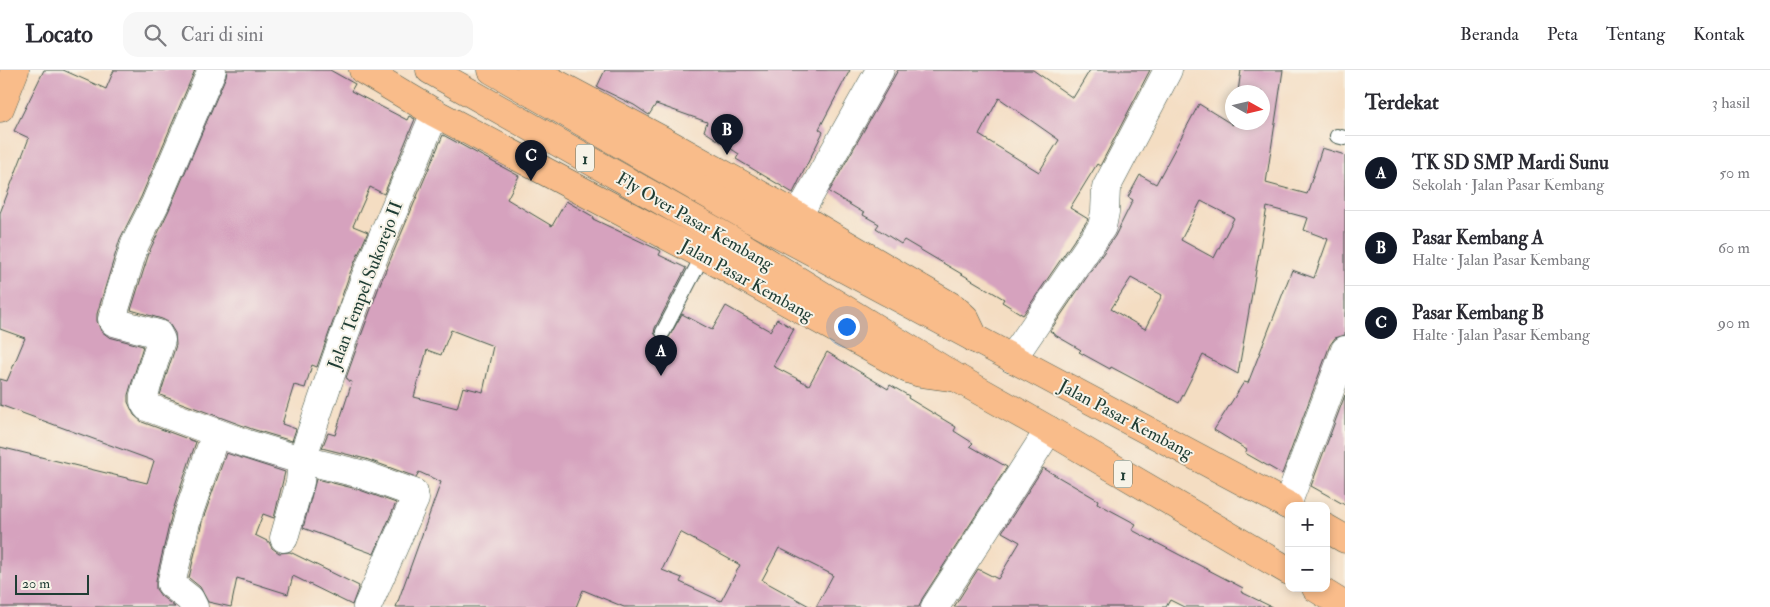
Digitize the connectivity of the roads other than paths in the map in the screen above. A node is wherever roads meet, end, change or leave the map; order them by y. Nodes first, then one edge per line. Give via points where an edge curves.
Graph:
1 (15, 70) edge
2 (212, 70) edge
3 (363, 70) edge
4 (430, 70) edge
5 (492, 70) edge
6 (532, 70) edge
7 (880, 70) edge
8 (1168, 70) edge
9 (1, 100) edge
10 (435, 113) junction
11 (798, 216) junction
12 (703, 255) junction
13 (663, 332) dead end
14 (975, 339) junction
15 (1345, 350) edge
16 (1012, 359) junction
17 (956, 378) junction
18 (1049, 430) junction
19 (216, 433) junction
20 (302, 459) junction
21 (1289, 502) edge
22 (1285, 503) edge
23 (1330, 530) edge
24 (284, 538) dead end
25 (1345, 539) edge
26 (1285, 570) edge
27 (1322, 592) edge
28 (1345, 606) edge
29 (194, 607) edge
30 (367, 607) edge
31 (935, 607) edge

1 - 9 main road
2 - 19 street via 135,244 112,319 160,336 144,395 147,407
3 - 10 main road, Jalan Pasar Kembang
4 - 17 main road, Fly Over Pasar Kembang / 1 via 740,245
5 - 14 main road, Fly Over Pasar Kembang / 1 via 753,220
6 - 11 main road
7 - 11 street
8 - 16 street via 1106,188 1102,227
10 - 12 main road, Jalan Pasar Kembang
10 - 20 street, Jalan Tempel Sukorejo II via 365,278
11 - 14 main road via 954,308 965,318
12 - 13 lane
12 - 17 main road, Jalan Pasar Kembang via 908,369
14 - 16 main road, Jalan Pasar Kembang / 1
15 - 21 street
16 - 22 main road, Jalan Pasar Kembang / 1
17 - 18 main road, Jalan Pasar Kembang / 1
18 - 26 main road, Jalan Pasar Kembang / 1
18 - 31 street
19 - 20 street
19 - 29 street via 187,518 171,584 190,599
20 - 24 street, Jalan Tempel Sukorejo II via 300,482
20 - 30 street via 361,474 414,493 416,497
23 - 25 main road
27 - 28 main road

